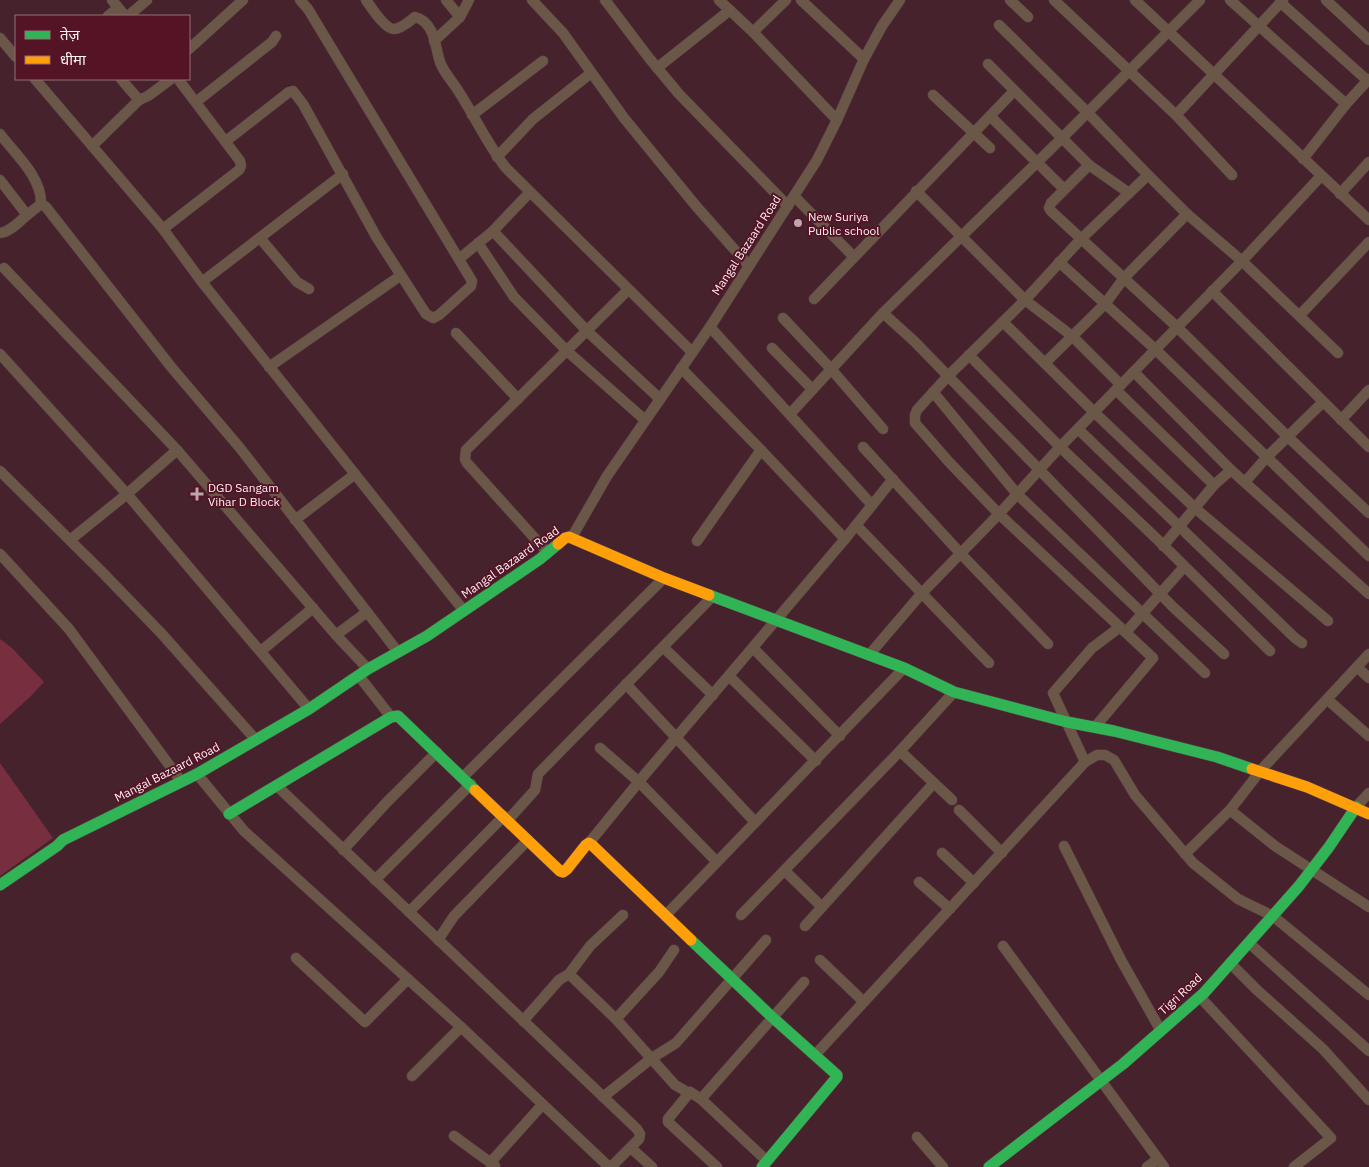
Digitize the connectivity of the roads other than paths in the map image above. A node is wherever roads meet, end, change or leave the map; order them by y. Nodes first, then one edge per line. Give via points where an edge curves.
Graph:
1 (147, 0) edge
2 (243, 0) edge
3 (300, 0) edge
4 (366, 0) edge
5 (446, 0) edge
6 (468, 0) edge
7 (532, 0) edge
8 (605, 0) edge
9 (719, 0) edge
10 (786, 0) edge
11 (801, 0) edge
12 (900, 0) edge
13 (1010, 0) edge
14 (1054, 0) edge
15 (1135, 0) edge
16 (1200, 0) edge
17 (1230, 0) edge
18 (1326, 0) edge
19 (1281, 1) edge
20 (115, 4) edge
21 (730, 10) junction
22 (109, 15) edge
23 (125, 15) edge
24 (127, 15) edge
25 (460, 17) junction
26 (1028, 17) dead end
27 (999, 25) dead end
28 (1259, 26) junction
29 (753, 32) junction
30 (1167, 32) junction
31 (276, 36) dead end
32 (0, 38) edge
33 (1369, 40) edge
34 (434, 41) junction
35 (190, 48) edge
36 (15, 56) edge
37 (864, 59) junction
38 (543, 62) dead end
39 (988, 64) dead end
40 (657, 68) junction
41 (1129, 70) junction
42 (591, 73) junction
43 (1214, 75) junction
44 (36, 80) edge
45 (122, 80) edge
46 (170, 80) edge
47 (179, 80) edge
48 (1368, 80) edge
49 (1014, 91) junction
50 (933, 94) dead end
51 (139, 100) junction
52 (196, 102) junction
53 (1346, 104) junction
54 (1087, 112) junction
55 (472, 114) junction
56 (1176, 115) junction
57 (990, 116) junction
58 (837, 120) junction
59 (975, 132) junction
60 (0, 134) edge
61 (1062, 138) junction
62 (226, 141) junction
63 (92, 146) junction
64 (990, 148) dead end
65 (497, 157) junction
66 (1303, 159) junction
67 (1369, 162) edge
68 (1036, 163) junction
69 (1089, 165) junction
70 (343, 174) junction
71 (1148, 175) junction
72 (1232, 175) dead end
73 (1321, 176) junction
74 (0, 180) edge
75 (1064, 190) junction
76 (916, 191) junction
77 (530, 192) junction
78 (1129, 193) junction
79 (1340, 194) junction
80 (794, 196) junction
81 (41, 204) junction
82 (788, 206) junction
83 (1187, 214) junction
84 (27, 215) junction
85 (1369, 220) edge
86 (163, 229) junction
87 (493, 231) junction
88 (0, 233) edge
89 (962, 236) junction
90 (260, 238) junction
91 (1081, 239) junction
92 (1369, 242) edge
93 (478, 244) junction
94 (854, 257) junction
95 (458, 259) junction
96 (1242, 261) junction
97 (1059, 262) junction
98 (749, 266) junction
99 (4, 268) dead end
100 (400, 276) junction
101 (1124, 278) junction
102 (202, 282) junction
103 (309, 289) dead end
104 (628, 290) junction
105 (1212, 291) junction
106 (814, 299) dead end
107 (1025, 300) junction
108 (1105, 304) junction
109 (883, 313) junction
110 (1300, 315) junction
111 (783, 318) dead end
112 (1003, 322) junction
113 (710, 327) junction
114 (1177, 327) junction
115 (587, 331) junction
116 (456, 333) dead end
117 (1072, 336) junction
118 (772, 348) dead end
119 (1155, 349) junction
120 (567, 350) junction
121 (692, 352) junction
122 (1338, 353) dead end
123 (0, 354) edge
124 (969, 354) junction
125 (1045, 363) junction
126 (269, 367) junction
127 (681, 368) junction
128 (831, 369) junction
129 (1134, 372) junction
130 (948, 376) junction
131 (1118, 388) junction
132 (812, 389) junction
133 (1369, 390) edge
134 (933, 392) junction
135 (518, 399) junction
136 (660, 399) junction
137 (1323, 402) junction
138 (1095, 413) junction
139 (790, 414) junction
140 (646, 420) junction
141 (1341, 420) junction
142 (883, 429) dead end
143 (1078, 429) junction
144 (1288, 437) junction
145 (1060, 447) junction
146 (1369, 447) edge
147 (863, 448) dead end
148 (177, 450) junction
149 (761, 450) junction
150 (1266, 458) junction
151 (1231, 470) junction
152 (0, 471) edge
153 (1040, 471) junction
154 (355, 474) junction
155 (893, 479) junction
156 (1245, 482) junction
157 (1214, 485) junction
158 (127, 494) junction
159 (1017, 494) junction
160 (872, 505) junction
161 (1195, 508) junction
162 (1369, 513) edge
163 (999, 514) junction
164 (295, 520) junction
165 (856, 525) junction
166 (1179, 526) junction
167 (572, 537) junction
168 (845, 539) junction
169 (70, 540) junction
170 (697, 542) dead end
171 (1163, 546) junction
172 (548, 553) junction
173 (0, 554) edge
174 (961, 554) junction
175 (1369, 556) edge
176 (1184, 567) junction
177 (664, 578) junction
178 (922, 593) junction
179 (1161, 594) junction
180 (1369, 594) edge
181 (714, 596) junction
182 (314, 608) junction
183 (464, 611) junction
184 (367, 612) junction
185 (1142, 614) junction
186 (777, 620) junction
187 (1328, 621) dead end
188 (1123, 629) junction
189 (336, 635) junction
190 (1302, 643) dead end
191 (1048, 644) dead end
192 (663, 647) junction
193 (753, 648) junction
194 (261, 651) junction
195 (1270, 651) dead end
196 (398, 652) junction
197 (1224, 654) dead end
198 (1369, 654) edge
199 (869, 655) junction
200 (989, 663) dead end
201 (904, 668) junction
202 (1358, 668) junction
203 (364, 672) junction
204 (1205, 673) dead end
205 (729, 676) junction
206 (1369, 678) edge
207 (626, 684) junction
208 (954, 692) junction
209 (713, 695) junction
210 (1328, 700) junction
211 (309, 709) junction
212 (391, 717) junction
213 (1067, 722) junction
214 (1095, 727) junction
215 (840, 736) junction
216 (1369, 736) edge
217 (676, 738) junction
218 (256, 740) junction
219 (600, 748) dead end
220 (900, 751) junction
221 (437, 752) junction
222 (816, 761) junction
223 (1085, 762) junction
224 (1261, 770) junction
225 (197, 774) junction
226 (467, 780) junction
227 (182, 781) junction
228 (639, 782) junction
229 (934, 783) junction
230 (276, 786) junction
231 (1369, 793) edge
232 (952, 800) dead end
233 (1356, 807) junction
234 (959, 810) dead end
235 (1230, 810) junction
236 (229, 814) junction
237 (1369, 814) edge
238 (506, 818) junction
239 (755, 822) junction
240 (64, 840) junction
241 (528, 840) junction
242 (589, 843) junction
243 (1064, 846) dead end
244 (343, 850) junction
245 (1002, 852) junction
246 (942, 854) dead end
247 (1185, 854) junction
248 (717, 862) junction
249 (1311, 870) junction
250 (785, 871) junction
251 (0, 880) edge
252 (375, 880) junction
253 (919, 882) dead end
254 (974, 883) junction
255 (0, 885) edge
256 (822, 907) junction
257 (1369, 907) edge
258 (950, 909) junction
259 (409, 912) junction
260 (623, 915) dead end
261 (741, 915) dead end
262 (666, 916) junction
263 (1272, 916) junction
264 (805, 926) dead end
265 (438, 940) junction
266 (766, 940) dead end
267 (1249, 943) junction
268 (1003, 946) dead end
269 (674, 950) dead end
270 (296, 958) dead end
271 (820, 960) dead end
272 (1230, 963) junction
273 (568, 974) junction
274 (731, 979) junction
275 (408, 980) junction
276 (804, 982) dead end
277 (1369, 996) edge
278 (1200, 997) junction
279 (864, 1002) junction
280 (772, 1017) junction
281 (616, 1019) junction
282 (523, 1021) junction
283 (461, 1027) junction
284 (1161, 1031) junction
285 (1369, 1051) edge
286 (815, 1056) junction
287 (652, 1058) junction
288 (412, 1076) dead end
289 (1101, 1081) junction
290 (689, 1093) junction
291 (603, 1097) junction
292 (701, 1099) junction
293 (1369, 1100) edge
294 (542, 1105) junction
295 (454, 1136) dead end
296 (917, 1137) dead end
297 (631, 1148) junction
298 (1161, 1163) edge
299 (764, 1164) edge
300 (493, 1165) edge
301 (610, 1167) edge
302 (652, 1167) edge
303 (717, 1167) edge
304 (943, 1167) edge
305 (989, 1167) edge
306 (1147, 1167) edge
307 (1294, 1167) edge

1 - 24 street
2 - 35 street
3 - 95 street
4 - 34 street via 384,24 392,28 416,17 421,19 427,24
5 - 25 street
6 - 25 street
7 - 42 street via 563,33
8 - 40 street
9 - 21 street
10 - 29 street
11 - 37 street
12 - 37 street, Mangal Bazaard Road
13 - 26 street
14 - 41 street
15 - 30 street
16 - 30 street
17 - 28 street
18 - 33 street
19 - 28 street
19 - 48 street
20 - 22 street
20 - 23 street
21 - 29 street
21 - 40 street
25 - 34 street
27 - 54 street
28 - 43 street
28 - 53 street
29 - 58 street
30 - 41 street
30 - 43 street
31 - 52 street
32 - 36 street
34 - 55 street via 444,70
37 - 58 street, Mangal Bazaard Road
38 - 55 street
39 - 49 street
40 - 82 street
41 - 54 street
41 - 56 street
42 - 65 street via 533,119
42 - 98 street via 642,140
43 - 56 street
43 - 66 street
44 - 63 street
45 - 51 street
46 - 51 street
47 - 52 street
48 - 53 street
49 - 57 street
49 - 61 street
50 - 59 street
51 - 63 street
52 - 62 street
53 - 66 street
54 - 61 street
54 - 71 street
55 - 65 street
56 - 72 street
57 - 59 street
57 - 68 street
58 - 80 street, Mangal Bazaard Road
59 - 64 street
59 - 76 street
60 - 81 street via 36,182
61 - 68 street
61 - 69 street
62 - 70 street via 293,91 304,104
62 - 86 street via 240,161 240,168
63 - 86 street
65 - 77 street
66 - 73 street
67 - 79 street
68 - 75 street
68 - 89 street
69 - 75 street
69 - 78 street
70 - 90 street
70 - 100 street
71 - 78 street
71 - 83 street
73 - 79 street
73 - 96 street
74 - 84 street
75 - 91 street via 1049,208
76 - 89 street
76 - 94 street
77 - 87 street
77 - 104 street
78 - 91 street
79 - 85 street
80 - 82 street, Mangal Bazaard Road
80 - 94 street
81 - 84 street
81 - 164 street via 234,440
82 - 98 street, Mangal Bazaard Road
83 - 96 street
83 - 101 street
84 - 88 street
86 - 102 street
87 - 93 street
87 - 115 street
89 - 107 street
89 - 109 street
90 - 102 street
90 - 103 street via 298,282
91 - 97 street
91 - 101 street
92 - 110 street
93 - 95 street
93 - 120 street via 514,297
94 - 106 street
95 - 100 street via 472,281 471,286 433,318 426,314
96 - 105 street
96 - 110 street
97 - 107 street
97 - 108 street
98 - 113 street, Mangal Bazaard Road
99 - 148 street
100 - 126 street
101 - 108 street
101 - 114 street
102 - 126 street
104 - 115 street
104 - 121 street
105 - 114 street
105 - 137 street
107 - 112 street
107 - 117 street
108 - 117 street
108 - 119 street
109 - 128 street
109 - 130 street
110 - 122 street
111 - 128 street
112 - 124 street
112 - 125 street
113 - 121 street, Mangal Bazaard Road
113 - 139 street
114 - 119 street
114 - 144 street
115 - 120 street
115 - 136 street
116 - 135 street
117 - 125 street
117 - 131 street
118 - 132 street
119 - 129 street
119 - 150 street
120 - 135 street
120 - 140 street
121 - 127 street, Mangal Bazaard Road
123 - 158 street
124 - 130 street
124 - 145 street
125 - 138 street
126 - 154 street
127 - 136 street, Mangal Bazaard Road
127 - 149 street
128 - 132 street
128 - 142 street
129 - 131 street
129 - 151 street
130 - 134 street
130 - 153 street
131 - 138 street
131 - 157 street
132 - 139 street
133 - 141 street
134 - 159 street
134 - 163 street via 917,410 915,423
135 - 172 street via 466,450 465,459
136 - 140 street, Mangal Bazaard Road
137 - 141 street
137 - 144 street
138 - 143 street
138 - 161 street
139 - 160 street
140 - 167 street, Mangal Bazaard Road
141 - 146 street
143 - 145 street
143 - 166 street
144 - 150 street
144 - 162 street
145 - 153 street
145 - 171 street
147 - 155 street
148 - 158 street
148 - 182 street
149 - 168 street
149 - 170 street
150 - 156 street
150 - 175 street
151 - 156 street
151 - 157 street
152 - 169 street
153 - 159 street
153 - 179 street
154 - 164 street
154 - 183 street
155 - 160 street
155 - 174 street
156 - 180 street
157 - 161 street
158 - 169 street
158 - 194 street
159 - 163 street
159 - 185 street
160 - 165 street
161 - 166 street
161 - 187 street
163 - 174 street
163 - 188 street
164 - 184 street
165 - 168 street
165 - 178 street
166 - 171 street
166 - 190 street
167 - 172 street, Mangal Bazaard Road via 565,538
167 - 177 street
168 - 186 street
169 - 218 street via 161,633
171 - 176 street
172 - 183 street, Mangal Bazaard Road
173 - 227 street via 69,630
174 - 178 street
174 - 191 street
176 - 179 street
176 - 195 street
177 - 181 street
177 - 226 street
178 - 199 street
178 - 200 street
179 - 185 street
179 - 197 street
181 - 186 street
181 - 192 street
182 - 189 street
182 - 194 street
183 - 196 street, Mangal Bazaard Road
184 - 189 street
184 - 196 street
185 - 188 street
185 - 204 street
186 - 193 street
186 - 199 street
188 - 213 street via 1092,648 1053,693
188 - 214 street via 1153,658
189 - 203 street
192 - 207 street
192 - 209 street
193 - 205 street
193 - 215 street
194 - 211 street
196 - 203 street, Mangal Bazaard Road
198 - 202 street
199 - 201 street
201 - 208 street
201 - 215 street
202 - 206 street
202 - 210 street
203 - 211 street, Mangal Bazaard Road
203 - 212 street
205 - 209 street
205 - 222 street
207 - 217 street
207 - 238 street via 538,774 535,790
208 - 213 street
208 - 220 street
209 - 217 street
210 - 216 street
210 - 224 street
211 - 218 street, Mangal Bazaard Road
212 - 221 street via 395,715 402,719
212 - 230 street
213 - 214 street
213 - 223 street
214 - 224 street
215 - 222 street
217 - 228 street
217 - 239 street
218 - 225 street, Mangal Bazaard Road
219 - 228 street
220 - 229 street
220 - 250 street
221 - 226 street
221 - 244 street
222 - 239 street
223 - 245 street
223 - 247 street via 1097,755 1114,760 1136,795
224 - 233 street
224 - 235 street
225 - 227 street, Mangal Bazaard Road
225 - 236 street
226 - 238 street
226 - 252 street
227 - 240 street, Mangal Bazaard Road
228 - 242 street
228 - 248 street
229 - 232 street
229 - 256 street
230 - 236 street
230 - 244 street
231 - 233 street
233 - 237 street
233 - 249 street, Tigri Road
234 - 245 street
235 - 247 street
235 - 249 street
236 - 275 street
238 - 241 street
238 - 259 street
239 - 248 street
240 - 251 street
240 - 255 street, Mangal Bazaard Road
241 - 242 street via 563,872
241 - 265 street via 454,916
242 - 262 street
243 - 284 street
244 - 252 street
245 - 254 street
246 - 254 street
247 - 263 street via 1231,894
248 - 262 street
249 - 257 street
249 - 263 street, Tigri Road
250 - 256 street
250 - 261 street
252 - 259 street
253 - 258 street
254 - 258 street
256 - 264 street
258 - 279 street
259 - 265 street
260 - 273 street via 590,946
262 - 274 street
263 - 267 street, Tigri Road
263 - 277 street
265 - 282 street
266 - 274 street
267 - 272 street, Tigri Road
267 - 285 street
268 - 289 street
269 - 281 street via 659,972
270 - 275 street via 365,1022
271 - 279 street
272 - 278 street, Tigri Road
272 - 293 street via 1324,1049
273 - 281 street
273 - 282 street
274 - 280 street
274 - 287 street via 676,1043
275 - 283 street
276 - 280 street
278 - 284 street, Tigri Road
278 - 307 street via 1331,1138
279 - 286 street
280 - 286 street
280 - 292 street
281 - 287 street
282 - 291 street
283 - 288 street
283 - 294 street
284 - 289 street, Tigri Road
286 - 299 street via 837,1077
287 - 290 street via 675,1085
287 - 291 street
289 - 298 street
289 - 305 street, Tigri Road
290 - 292 street via 693,1092
290 - 303 street via 668,1122
291 - 297 street via 639,1132 639,1139
292 - 299 street
294 - 300 street
294 - 301 street
295 - 300 street
296 - 304 street
297 - 301 street
297 - 302 street
298 - 306 street

